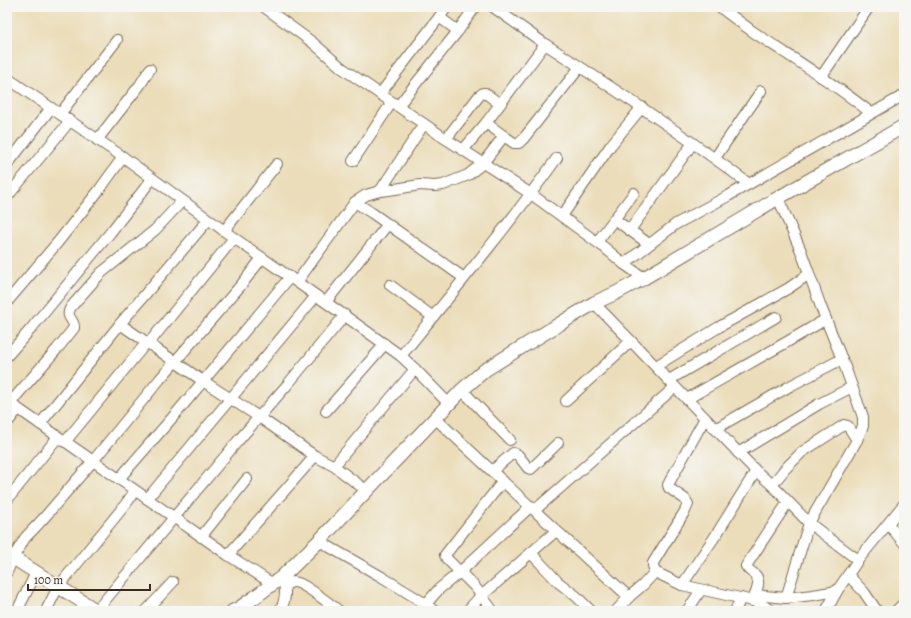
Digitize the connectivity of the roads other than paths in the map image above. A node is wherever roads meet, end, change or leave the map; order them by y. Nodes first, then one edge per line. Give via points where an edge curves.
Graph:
1 (264, 7) edge
2 (447, 7) edge
3 (475, 7) edge
4 (493, 7) edge
5 (720, 7) edge
6 (869, 7) edge
7 (440, 17) junction
8 (458, 31) junction
9 (117, 40) dead end
10 (545, 44) junction
11 (580, 67) junction
12 (150, 69) dead end
13 (821, 77) junction
14 (7, 78) edge
15 (761, 91) dead end
16 (380, 94) junction
17 (904, 95) edge
18 (395, 104) junction
19 (500, 104) junction
20 (642, 107) junction
21 (51, 108) junction
22 (871, 113) junction
23 (60, 114) junction
24 (70, 121) junction
25 (486, 123) junction
26 (424, 124) junction
27 (904, 126) edge
28 (504, 136) junction
29 (446, 139) junction
30 (97, 140) junction
31 (693, 143) junction
32 (464, 150) junction
33 (123, 157) junction
34 (557, 158) dead end
35 (715, 158) junction
36 (352, 161) dead end
37 (483, 163) junction
38 (277, 164) dead end
39 (7, 166) edge
40 (152, 178) junction
41 (749, 184) junction
42 (380, 191) junction
43 (634, 193) dead end
44 (531, 194) junction
45 (7, 197) edge
46 (778, 198) junction
47 (182, 200) junction
48 (355, 202) junction
49 (562, 216) junction
50 (614, 219) junction
51 (208, 220) junction
52 (388, 224) junction
53 (630, 230) junction
54 (224, 231) junction
55 (234, 238) junction
56 (597, 242) junction
57 (649, 244) junction
58 (262, 258) junction
59 (624, 264) junction
60 (809, 274) junction
61 (464, 278) junction
62 (644, 278) junction
63 (293, 280) junction
64 (390, 285) dead end
65 (316, 296) junction
66 (7, 302) edge
67 (326, 302) junction
68 (594, 303) junction
69 (344, 315) junction
70 (776, 317) dead end
71 (433, 318) junction
72 (826, 319) junction
73 (120, 324) junction
74 (631, 340) junction
75 (148, 343) junction
76 (385, 344) junction
77 (7, 356) edge
78 (401, 356) junction
79 (842, 359) junction
80 (175, 362) junction
81 (656, 366) junction
82 (415, 369) junction
83 (203, 381) junction
84 (672, 384) junction
85 (852, 387) junction
86 (462, 390) junction
87 (231, 398) junction
88 (687, 400) junction
89 (566, 401) dead end
90 (12, 404) edge
91 (449, 404) junction
92 (326, 411) dead end
93 (259, 417) junction
94 (435, 418) junction
95 (705, 418) junction
96 (7, 423) edge
97 (40, 424) junction
98 (715, 429) junction
99 (62, 439) junction
100 (510, 440) dead end
101 (857, 440) junction
102 (558, 443) dead end
103 (738, 453) junction
104 (315, 456) junction
105 (93, 461) junction
106 (334, 466) junction
107 (492, 471) junction
108 (756, 471) junction
109 (119, 479) junction
110 (248, 479) dead end
111 (503, 481) junction
112 (772, 485) junction
113 (135, 491) junction
114 (367, 491) junction
115 (147, 499) junction
116 (7, 500) edge
117 (788, 502) junction
118 (904, 504) edge
119 (533, 508) junction
120 (174, 518) junction
121 (809, 522) junction
122 (888, 524) junction
123 (556, 531) junction
124 (201, 537) junction
125 (319, 541) junction
126 (904, 543) edge
127 (530, 553) junction
128 (228, 555) junction
129 (10, 556) edge
130 (858, 560) junction
131 (7, 572) edge
132 (460, 572) junction
133 (655, 572) junction
134 (36, 573) junction
135 (848, 575) junction
136 (173, 582) dead end
137 (280, 582) junction
138 (682, 585) junction
139 (58, 587) junction
140 (701, 590) junction
141 (837, 591) junction
142 (481, 596) junction
143 (629, 597) junction
144 (741, 598) junction
145 (754, 598) junction
146 (786, 598) junction
147 (904, 603) edge
148 (426, 604) junction
149 (17, 611) edge
150 (46, 611) edge
151 (96, 611) edge
152 (146, 611) edge
153 (233, 611) edge
154 (280, 611) edge
155 (339, 611) edge
156 (434, 611) edge
157 (467, 611) edge
158 (493, 611) edge
159 (591, 611) edge
160 (616, 611) edge
161 (687, 611) edge
162 (735, 611) edge
163 (772, 611) edge
164 (826, 611) edge
165 (878, 611) edge
166 (896, 611) edge

1 - 16 street
2 - 7 street
3 - 8 street
4 - 10 street
5 - 13 street
6 - 13 street
7 - 8 street
7 - 16 street
8 - 18 street
9 - 23 street
10 - 11 street
10 - 19 street
11 - 20 street
11 - 28 street via 519,143 514,143
12 - 30 street
13 - 22 street
14 - 21 street
15 - 35 street
16 - 18 street
17 - 22 street
18 - 26 street
18 - 36 street
19 - 25 street
19 - 29 street via 483,93
20 - 31 street
20 - 49 street via 611,145
21 - 23 street
21 - 39 street
22 - 41 street
23 - 24 street
24 - 30 street
24 - 45 street
25 - 28 street
25 - 32 street
26 - 29 street
26 - 42 street
27 - 46 main road
28 - 37 street
29 - 32 street
30 - 33 street
31 - 35 street
31 - 53 street
32 - 37 street
33 - 40 street
33 - 66 street via 58,242
34 - 44 street
35 - 41 street
37 - 42 street via 468,175 443,185 420,185
37 - 44 street
38 - 54 street
40 - 47 street
40 - 77 street via 105,239
41 - 57 street via 676,224
42 - 48 street
43 - 50 street
44 - 49 street
44 - 61 street
46 - 60 street
46 - 62 main road
47 - 51 street
47 - 90 street via 155,230 102,273 71,306 68,316 74,328
48 - 52 street
48 - 63 street
49 - 56 street
50 - 53 street
50 - 56 street
51 - 54 street
51 - 73 street
52 - 61 street
52 - 67 street
53 - 57 street
54 - 55 street
55 - 58 street
55 - 75 street
56 - 59 street
57 - 59 street
58 - 63 street
58 - 80 street
59 - 62 street
60 - 72 street
60 - 81 street
61 - 71 street
62 - 68 main road
63 - 65 street
63 - 83 street
64 - 71 street
65 - 67 street
65 - 87 street
67 - 69 street
68 - 74 street
68 - 86 main road via 490,366
69 - 76 street
69 - 93 street
70 - 84 street
71 - 78 street
72 - 79 street
72 - 88 street
73 - 75 street
73 - 97 street
74 - 81 street
74 - 89 street
75 - 80 street
75 - 99 street
76 - 78 street
76 - 92 street
78 - 82 street
79 - 85 street
79 - 98 street
80 - 83 street
80 - 105 street
81 - 84 street
82 - 91 street
82 - 106 street
83 - 87 street
83 - 109 street
84 - 88 street
84 - 119 street via 612,443
85 - 101 street via 863,417 863,426
85 - 103 street
86 - 91 main road
86 - 100 street
87 - 93 street
87 - 115 street
88 - 95 street
90 - 96 street
90 - 97 street
91 - 94 main road
93 - 104 street
93 - 120 street
94 - 107 street
94 - 114 main road
95 - 98 street
95 - 133 street via 668,485 688,504 653,563
97 - 99 street
98 - 103 street
99 - 105 street
99 - 116 street
101 - 112 street via 848,426 844,425 802,452
101 - 121 street
102 - 107 street via 531,469 513,453
103 - 108 street
104 - 106 street
104 - 128 street
105 - 109 street
105 - 129 street
106 - 114 street
107 - 111 street
108 - 112 street
108 - 138 street
109 - 113 street
110 - 124 street
111 - 119 street
111 - 132 street via 445,555
112 - 117 street
113 - 115 street
113 - 139 street
114 - 125 main road
115 - 120 street
117 - 121 street
117 - 145 street via 746,566 756,575 759,582
118 - 122 street
119 - 123 street
119 - 132 street
120 - 124 street
120 - 151 street
121 - 130 street
121 - 146 street
122 - 126 street
122 - 130 street
123 - 127 street
123 - 143 street
124 - 128 street
125 - 137 main road
125 - 148 street
127 - 142 street
127 - 159 street
128 - 137 street
129 - 131 street
129 - 134 main road
130 - 135 street
132 - 142 street
132 - 148 street via 439,589
133 - 138 street
133 - 143 street
134 - 139 main road
134 - 149 street
135 - 141 street
135 - 165 street
136 - 152 street
137 - 153 main road
137 - 154 street via 286,597
137 - 155 street via 296,582
138 - 140 street
139 - 150 street
139 - 151 main road
140 - 144 street
140 - 161 street
141 - 146 street
141 - 164 street
142 - 157 street
142 - 158 street
143 - 160 street
144 - 145 street
144 - 162 street
145 - 146 street
145 - 163 street
147 - 166 street
148 - 156 street

